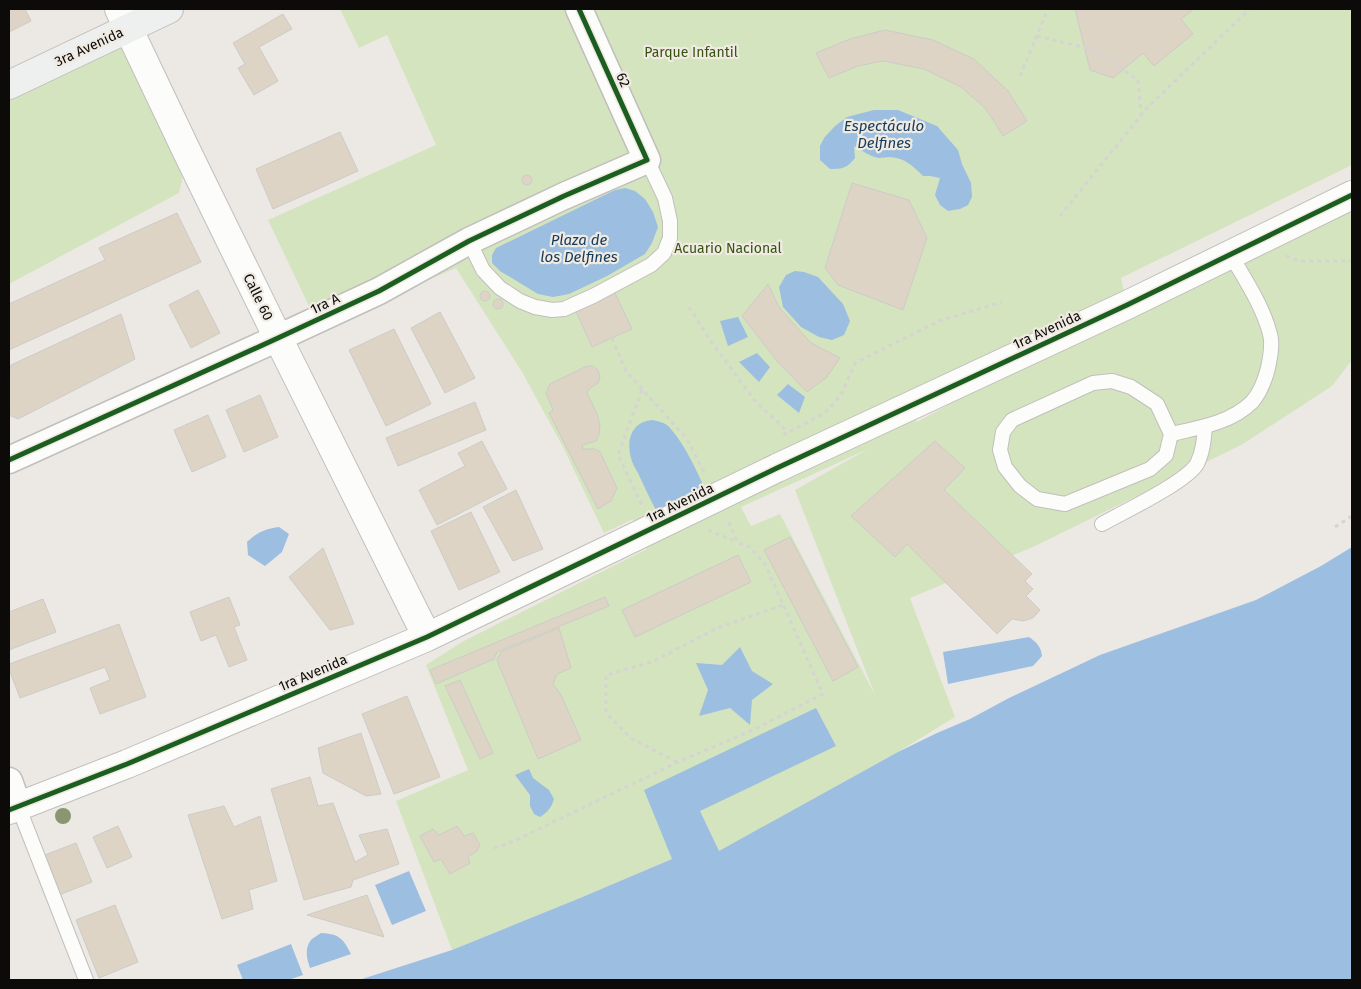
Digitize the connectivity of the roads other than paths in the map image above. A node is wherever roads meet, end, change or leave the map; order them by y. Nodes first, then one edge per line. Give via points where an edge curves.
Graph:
1 (169, 9) edge
2 (579, 9) edge
3 (123, 19) edge
4 (9, 85) edge
5 (647, 160) junction
6 (1352, 195) edge
7 (469, 241) junction
8 (1231, 255) junction
9 (278, 338) junction
10 (1205, 426) junction
11 (1171, 434) junction
12 (9, 460) edge
13 (1102, 524) dead end
14 (427, 637) junction
15 (9, 781) edge
16 (14, 808) edge
17 (86, 980) edge

1 - 3 main road, 3ra Avenida
2 - 5 street, 62
3 - 4 main road, 3ra Avenida
3 - 9 street, Calle 60
5 - 7 street, 1ra A
5 - 7 lane via 666,198 670,238 664,254 651,265 564,310 535,307 500,288 483,270
6 - 8 street, 1ra Avenida
7 - 9 street, 1ra A via 379,291
8 - 10 lane via 1262,310 1271,336 1270,358 1264,382 1252,402 1233,416
8 - 14 street, 1ra Avenida, bridge
9 - 12 street, 1ra A
9 - 14 street, Calle 60
10 - 11 lane
10 - 13 lane via 1203,447 1196,465 1184,477
11 - 11 lane via 1166,456 1150,470 1065,504 1037,500 1020,486 1006,467 1000,450 1003,432 1012,420 1093,383 1102,382 1131,387 1157,404
14 - 16 street, 1ra Avenida via 127,764
15 - 16 street
16 - 17 lane

